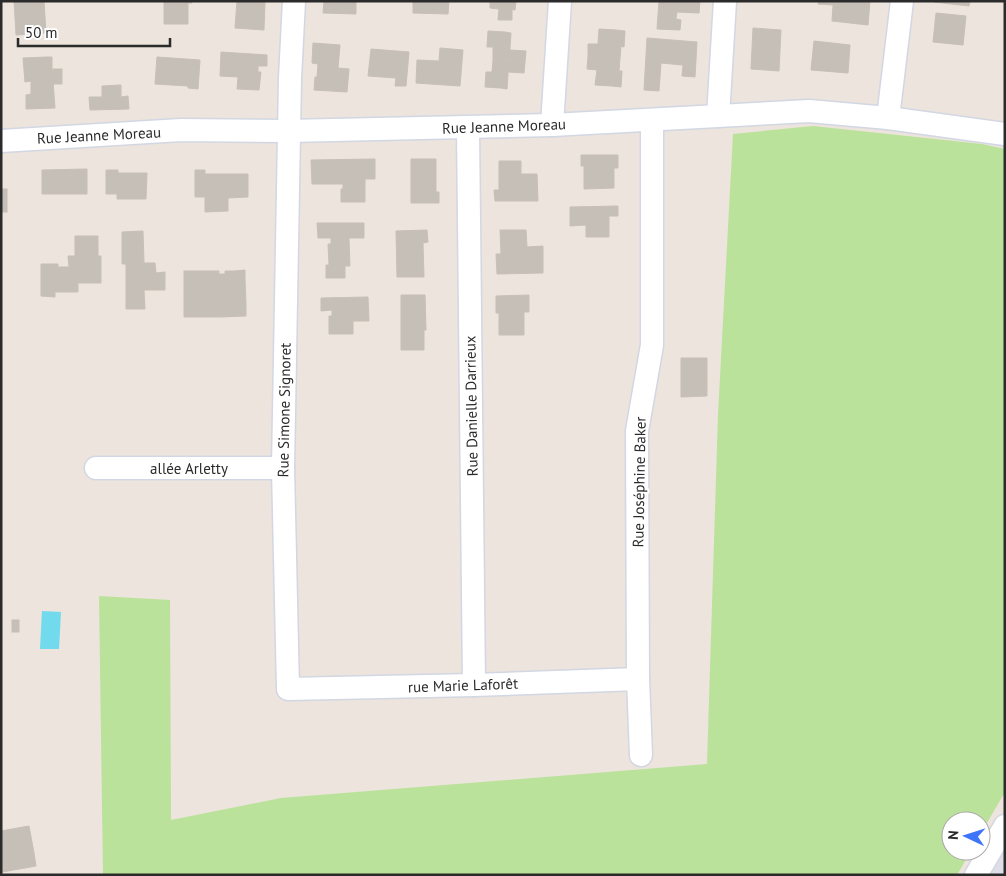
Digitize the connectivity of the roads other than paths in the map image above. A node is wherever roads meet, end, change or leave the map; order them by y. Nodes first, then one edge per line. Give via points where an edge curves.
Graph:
1 (294, 1) edge
2 (560, 1) edge
3 (725, 1) edge
4 (902, 1) edge
5 (718, 116) junction
6 (888, 118) junction
7 (652, 120) junction
8 (552, 125) junction
9 (468, 128) junction
10 (289, 131) junction
11 (1005, 134) edge
12 (1, 141) edge
13 (96, 468) dead end
14 (283, 468) junction
15 (638, 679) junction
16 (474, 685) junction
17 (288, 690) joint
18 (641, 755) dead end
19 (1005, 826) edge
20 (976, 875) edge

1 - 10 street, Rue Simone Signoret
2 - 8 street
3 - 5 street
4 - 6 street
5 - 6 street, Rue Jeanne Moreau via 809,111
5 - 7 street, Rue Jeanne Moreau
6 - 11 street, Rue Jeanne Moreau
7 - 8 street, Rue Jeanne Moreau
7 - 15 street, Rue Joséphine Baker via 652,345 637,431
8 - 9 street, Rue Jeanne Moreau
9 - 10 street, Rue Jeanne Moreau
9 - 16 street, Rue Danielle Darrieux
10 - 12 street, Rue Jeanne Moreau via 181,130
10 - 14 street, Rue Simone Signoret
13 - 14 street, allée Arletty
14 - 17 street, Rue Simone Signoret
15 - 16 street, rue Marie Laforêt
15 - 18 street, Rue Joséphine Baker
16 - 17 street, rue Marie Laforêt
19 - 20 street

